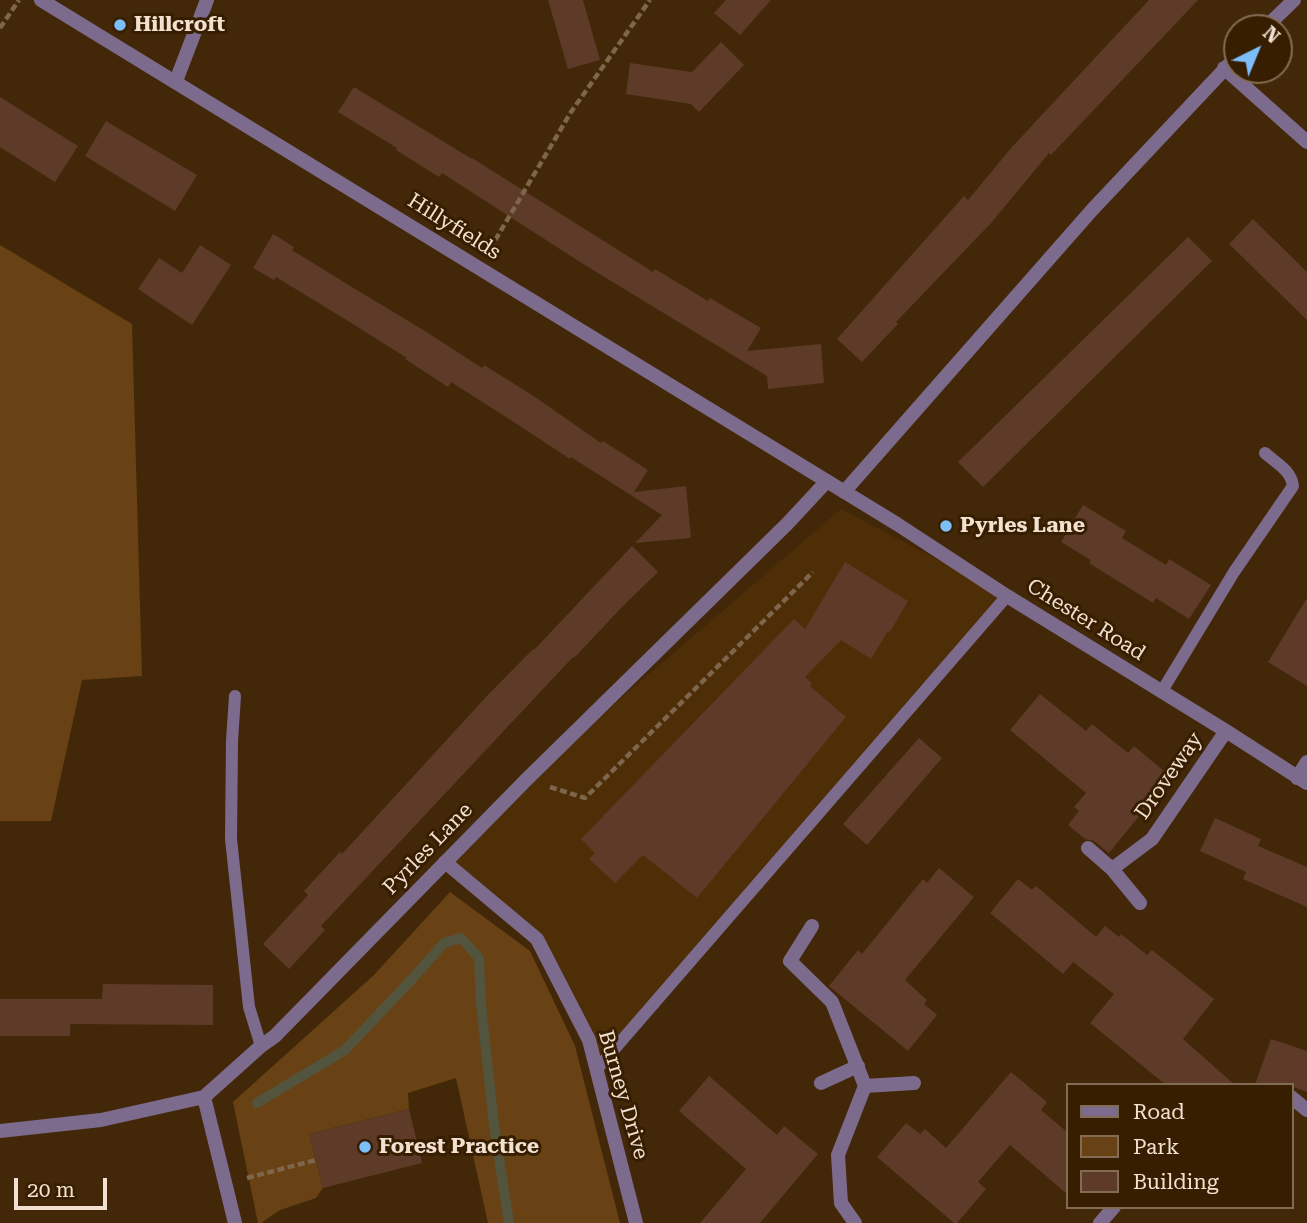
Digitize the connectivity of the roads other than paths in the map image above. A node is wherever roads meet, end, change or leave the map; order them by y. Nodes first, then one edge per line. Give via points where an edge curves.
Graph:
1 (41, 0) edge
2 (207, 0) edge
3 (1294, 0) edge
4 (1280, 14) edge
5 (1223, 69) edge
6 (176, 81) junction
7 (1242, 84) edge
8 (1307, 142) edge
9 (1265, 453) dead end
10 (827, 481) junction
11 (844, 492) junction
12 (1007, 596) junction
13 (1162, 691) junction
14 (236, 696) dead end
15 (1226, 731) junction
16 (1307, 762) edge
17 (1302, 781) edge
18 (1088, 848) dead end
19 (445, 862) junction
20 (1112, 869) junction
21 (1140, 903) dead end
22 (812, 926) dead end
23 (261, 1046) junction
24 (858, 1066) junction
25 (597, 1069) junction
26 (821, 1083) dead end
27 (914, 1083) dead end
28 (865, 1086) junction
29 (204, 1097) junction
30 (1293, 1099) edge
31 (1307, 1110) edge
32 (0, 1131) edge
33 (1112, 1209) edge
34 (235, 1223) edge
35 (636, 1223) edge
36 (855, 1223) edge
37 (1100, 1223) edge

1 - 6 street, Hillyfields
2 - 6 street
3 - 4 street
5 - 11 street via 1092,210
6 - 10 street, Hillyfields
7 - 8 street
9 - 13 lane via 1289,473 1293,486
10 - 11 street, Hillyfields
10 - 19 street, Pyrles Lane
11 - 12 street, Chester Road
12 - 13 street, Chester Road
12 - 25 lane
13 - 15 street, Chester Road
14 - 23 lane via 231,839 249,1007
15 - 17 street, Chester Road
15 - 20 street, Droveway via 1152,839
16 - 17 street
18 - 20 street
19 - 23 street, Pyrles Lane
19 - 25 street, Burney Drive via 537,939 589,1040
20 - 21 street
22 - 24 street via 790,961 832,1002
23 - 29 street, Pyrles Lane
24 - 26 street
24 - 28 street
25 - 35 street, Burney Drive
27 - 28 street
28 - 36 street via 838,1155 841,1203
29 - 32 street, Pyrles Lane via 101,1120
29 - 34 street
30 - 31 street
33 - 37 street

